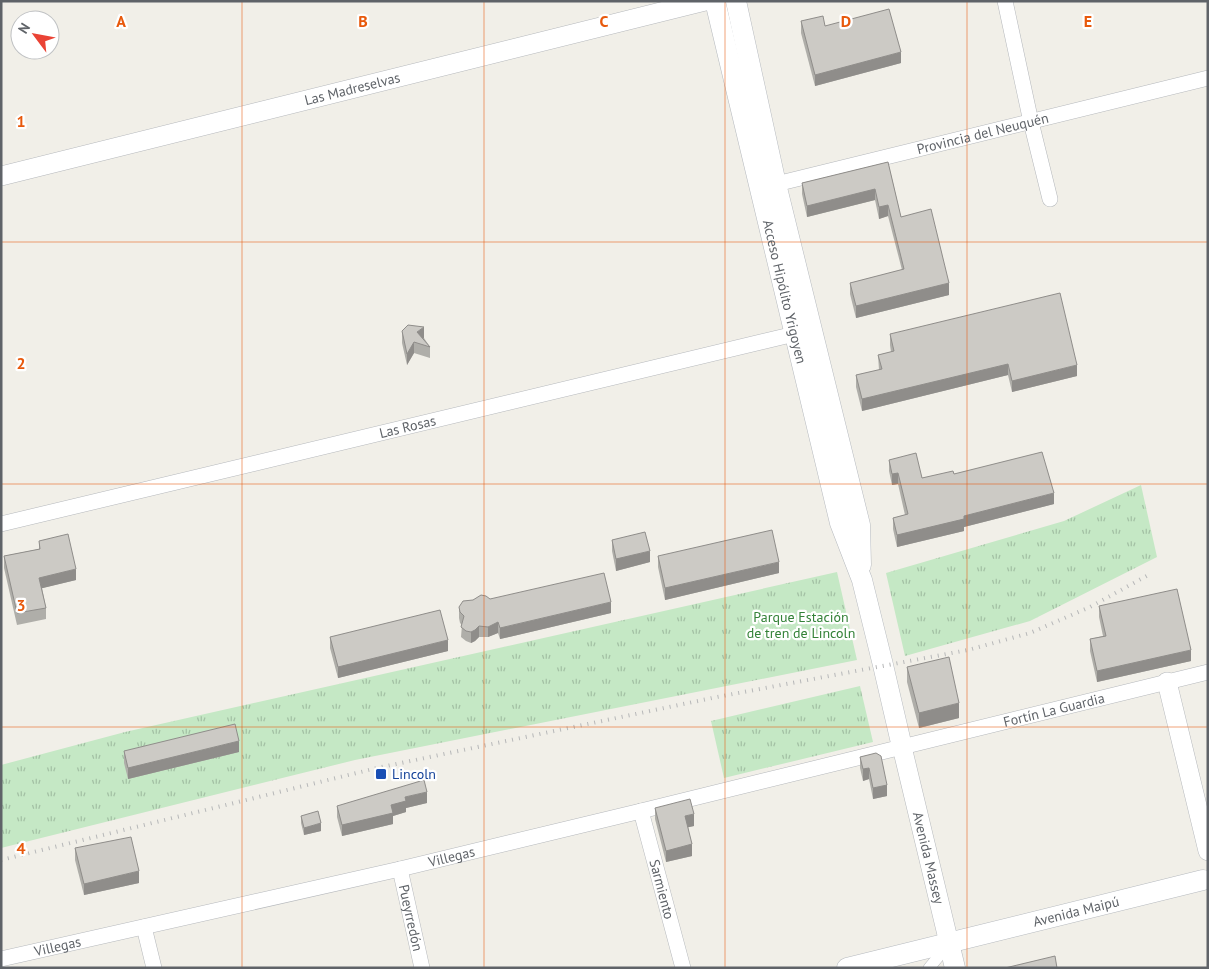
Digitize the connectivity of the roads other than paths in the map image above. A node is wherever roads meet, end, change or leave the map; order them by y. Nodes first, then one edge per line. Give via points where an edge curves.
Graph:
1 (705, 1) edge
2 (715, 1) edge
3 (736, 1) edge
4 (1005, 1) edge
5 (1208, 78) edge
6 (1031, 122) junction
7 (1, 176) edge
8 (768, 186) junction
9 (1050, 199) dead end
10 (803, 332) junction
11 (1, 524) edge
12 (1208, 672) edge
13 (1170, 681) junction
14 (902, 746) junction
15 (641, 812) junction
16 (1208, 820) edge
17 (1208, 850) edge
18 (400, 869) junction
19 (1206, 878) edge
20 (144, 927) junction
21 (949, 943) junction
22 (1, 959) edge
23 (154, 968) edge
24 (422, 968) edge
25 (683, 968) edge
26 (848, 968) edge
27 (929, 968) edge
28 (955, 968) edge

1 - 7 street, Las Madreselvas
2 - 8 main road, Acceso Hipólito Yrigoyen
3 - 8 main road, Acceso Hipólito Yrigoyen
4 - 6 street
5 - 6 street, Provincia del Neuquén
6 - 8 street, Provincia del Neuquén
6 - 9 street
8 - 10 main road, Acceso Hipólito Yrigoyen
10 - 11 street, Las Rosas
10 - 14 main road, Acceso Hipólito Yrigoyen via 840,523 862,580
12 - 13 street, Fortín La Guardia
13 - 14 street, Fortín La Guardia
13 - 16 street
13 - 17 street
14 - 15 street, Villegas
14 - 21 street, Avenida Massey
15 - 18 street, Villegas
15 - 25 street, Sarmiento
18 - 20 street, Villegas
18 - 24 street, Pueyrredón
19 - 21 main road, Avenida Maipú
20 - 22 street, Villegas
20 - 23 street
21 - 26 main road, Avenida Maipú
21 - 27 street
21 - 28 main road, Avenida Massey

